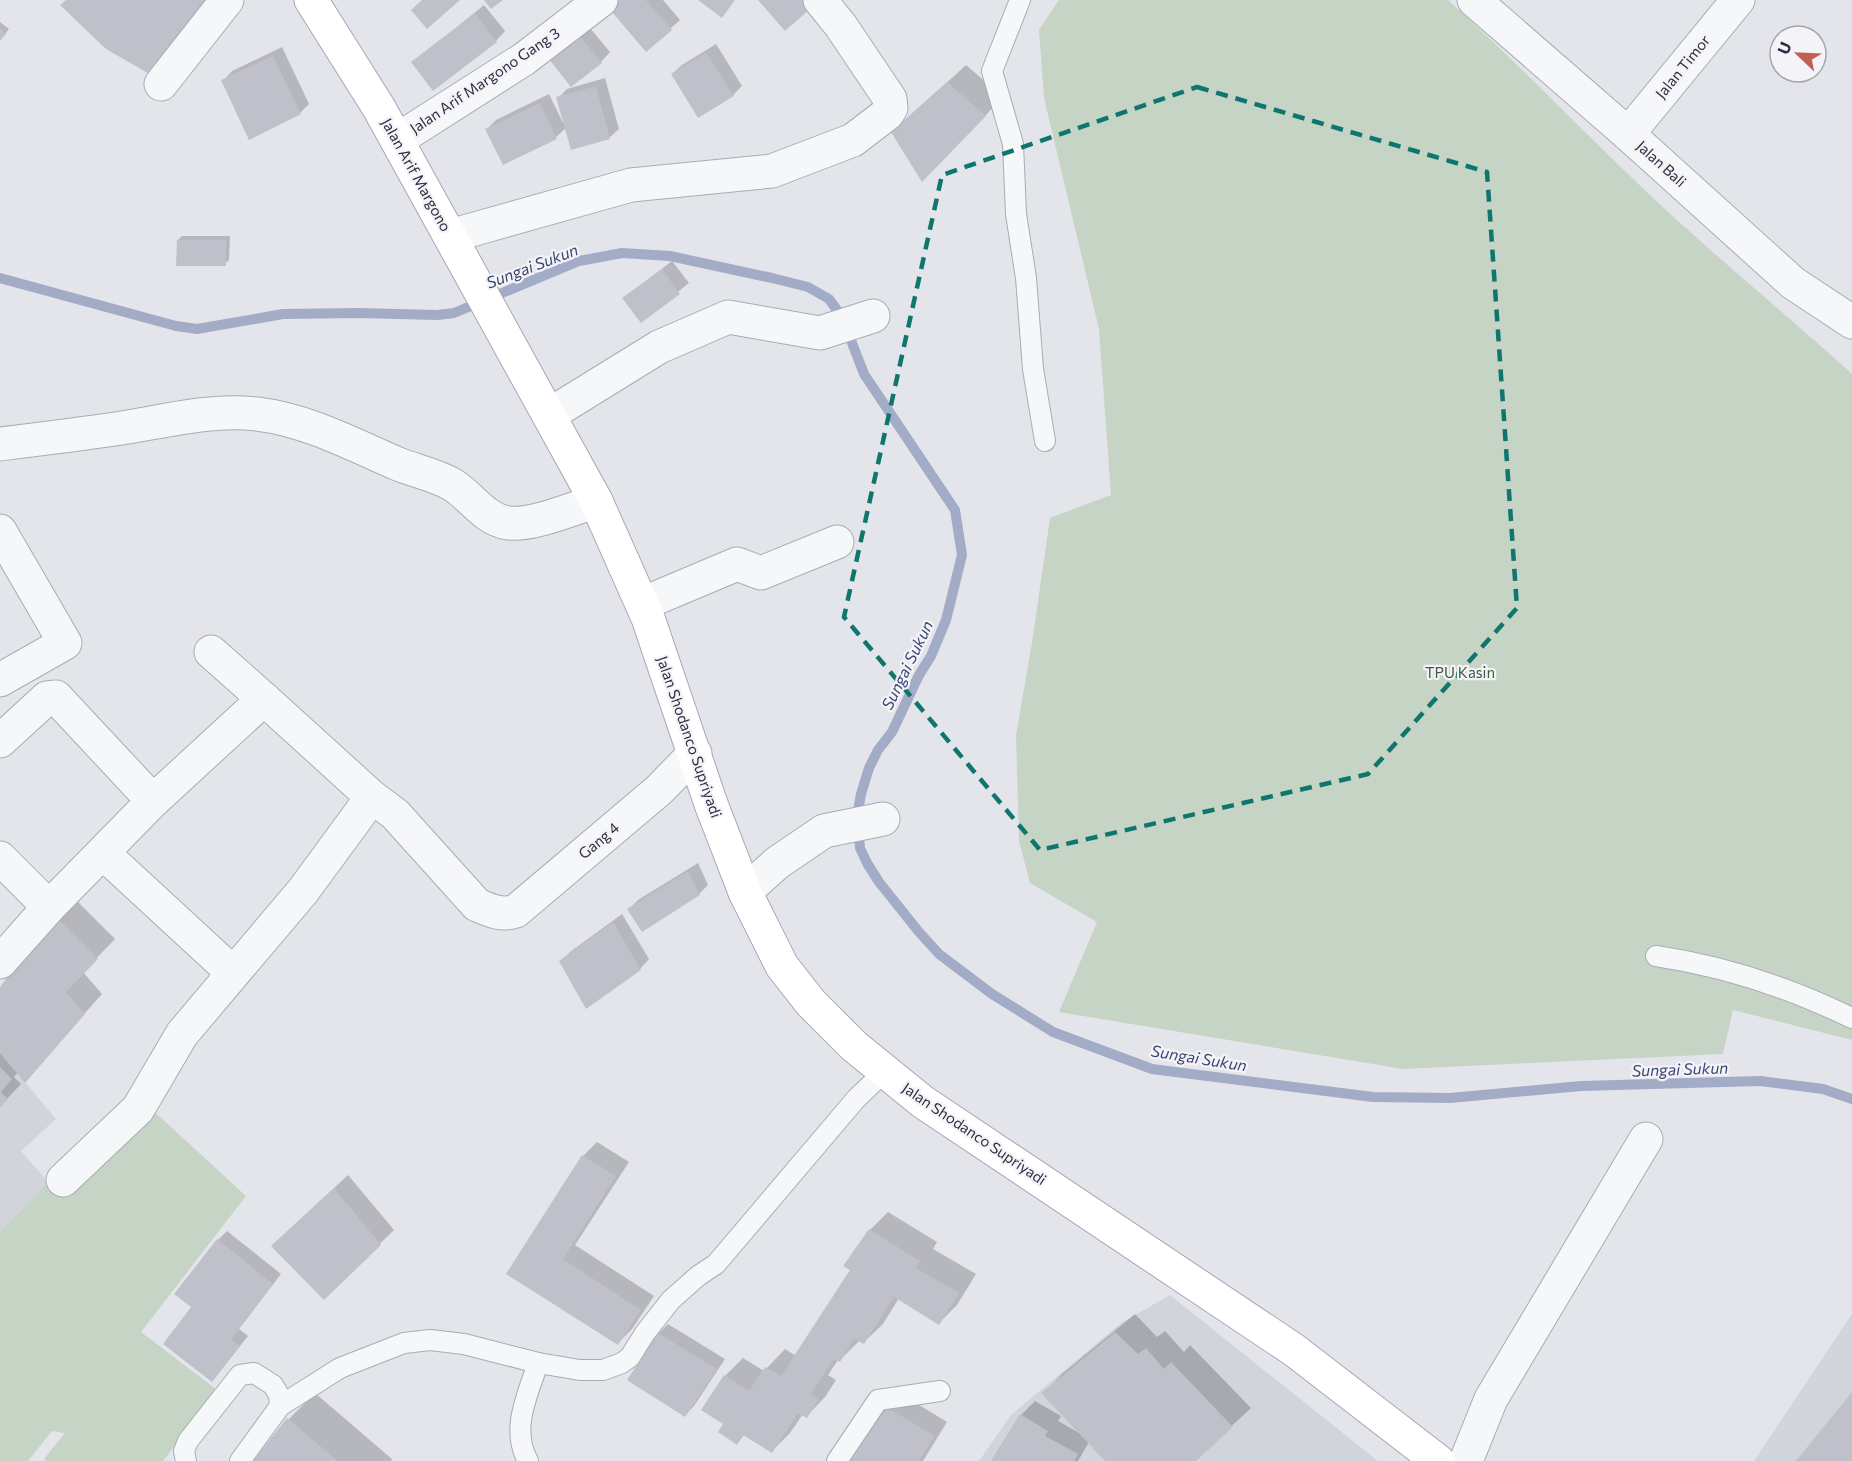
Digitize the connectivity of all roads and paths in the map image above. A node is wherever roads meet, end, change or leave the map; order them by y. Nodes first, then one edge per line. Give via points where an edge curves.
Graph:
1 (228, 0) edge
2 (311, 0) edge
3 (601, 0) edge
4 (820, 0) edge
5 (1020, 0) edge
6 (1474, 0) edge
7 (1738, 0) edge
8 (161, 84) dead end
9 (1628, 134) junction
10 (397, 140) junction
11 (450, 236) junction
12 (873, 316) dead end
13 (1852, 322) edge
14 (514, 353) joint
15 (549, 415) junction
16 (1045, 441) dead end
17 (0, 444) edge
18 (596, 501) junction
19 (0, 531) edge
20 (837, 542) dead end
21 (642, 604) junction
22 (211, 652) dead end
23 (0, 680) edge
24 (264, 699) junction
25 (0, 741) edge
26 (695, 753) junction
27 (372, 797) junction
28 (153, 801) junction
29 (883, 819) dead end
30 (103, 853) junction
31 (0, 858) edge
32 (745, 892) junction
33 (49, 907) junction
34 (1656, 956) dead end
35 (0, 962) edge
36 (234, 973) junction
37 (1852, 1018) edge
38 (885, 1071) junction
39 (1646, 1139) dead end
40 (63, 1180) dead end
41 (538, 1363) junction
42 (940, 1391) dead end
43 (280, 1406) junction
44 (186, 1461) edge
45 (240, 1461) edge
46 (528, 1461) edge
47 (837, 1461) edge
48 (1438, 1461) edge
49 (1466, 1461) edge

1 - 8 street
2 - 10 main road, Jalan Arif Margono
3 - 10 street, Jalan Arif Margono Gang 3 via 524,59
4 - 11 street via 890,99 887,114 853,140 772,171 631,185
5 - 16 lane via 992,71 1013,144 1016,214
6 - 9 street, Jalan Bali
7 - 9 street, Jalan Timor
9 - 13 street, Jalan Bali via 1793,283
10 - 11 main road, Jalan Arif Margono
11 - 14 main road, Jalan Arif Margono
12 - 15 street via 820,333 728,317 659,347
14 - 15 main road, Jalan Shodanco Supriyadi
15 - 18 main road, Jalan Shodanco Supriyadi
17 - 18 street via 200,414 257,414 291,420 452,484 495,520 510,523 557,515
18 - 21 main road, Jalan Shodanco Supriyadi
19 - 23 street via 65,643
20 - 21 street via 761,573 737,564
21 - 26 main road, Jalan Shodanco Supriyadi
22 - 24 street
24 - 27 street
24 - 28 street
25 - 28 street via 47,698 56,697
26 - 27 street, Gang 4 via 659,790 516,911 507,914 477,904 395,814
26 - 32 main road, Jalan Shodanco Supriyadi
27 - 36 street via 303,891
28 - 30 street
29 - 32 street via 824,831 777,863
30 - 33 street
30 - 36 street
31 - 33 street
32 - 38 main road, Jalan Shodanco Supriyadi via 782,966 811,1003
33 - 35 street
34 - 37 lane via 1737,974 1815,1000
36 - 40 street via 182,1034 138,1109
38 - 41 lane via 856,1099 716,1264 671,1300 630,1357 603,1370
38 - 48 main road, Jalan Shodanco Supriyadi via 923,1102 1294,1350
39 - 49 street via 1491,1399
41 - 43 lane via 464,1344 429,1340 404,1343 340,1368
41 - 46 lane via 520,1415 521,1440
42 - 47 lane via 878,1400
43 - 44 lane via 273,1385 254,1373 240,1375 188,1441
43 - 45 lane

